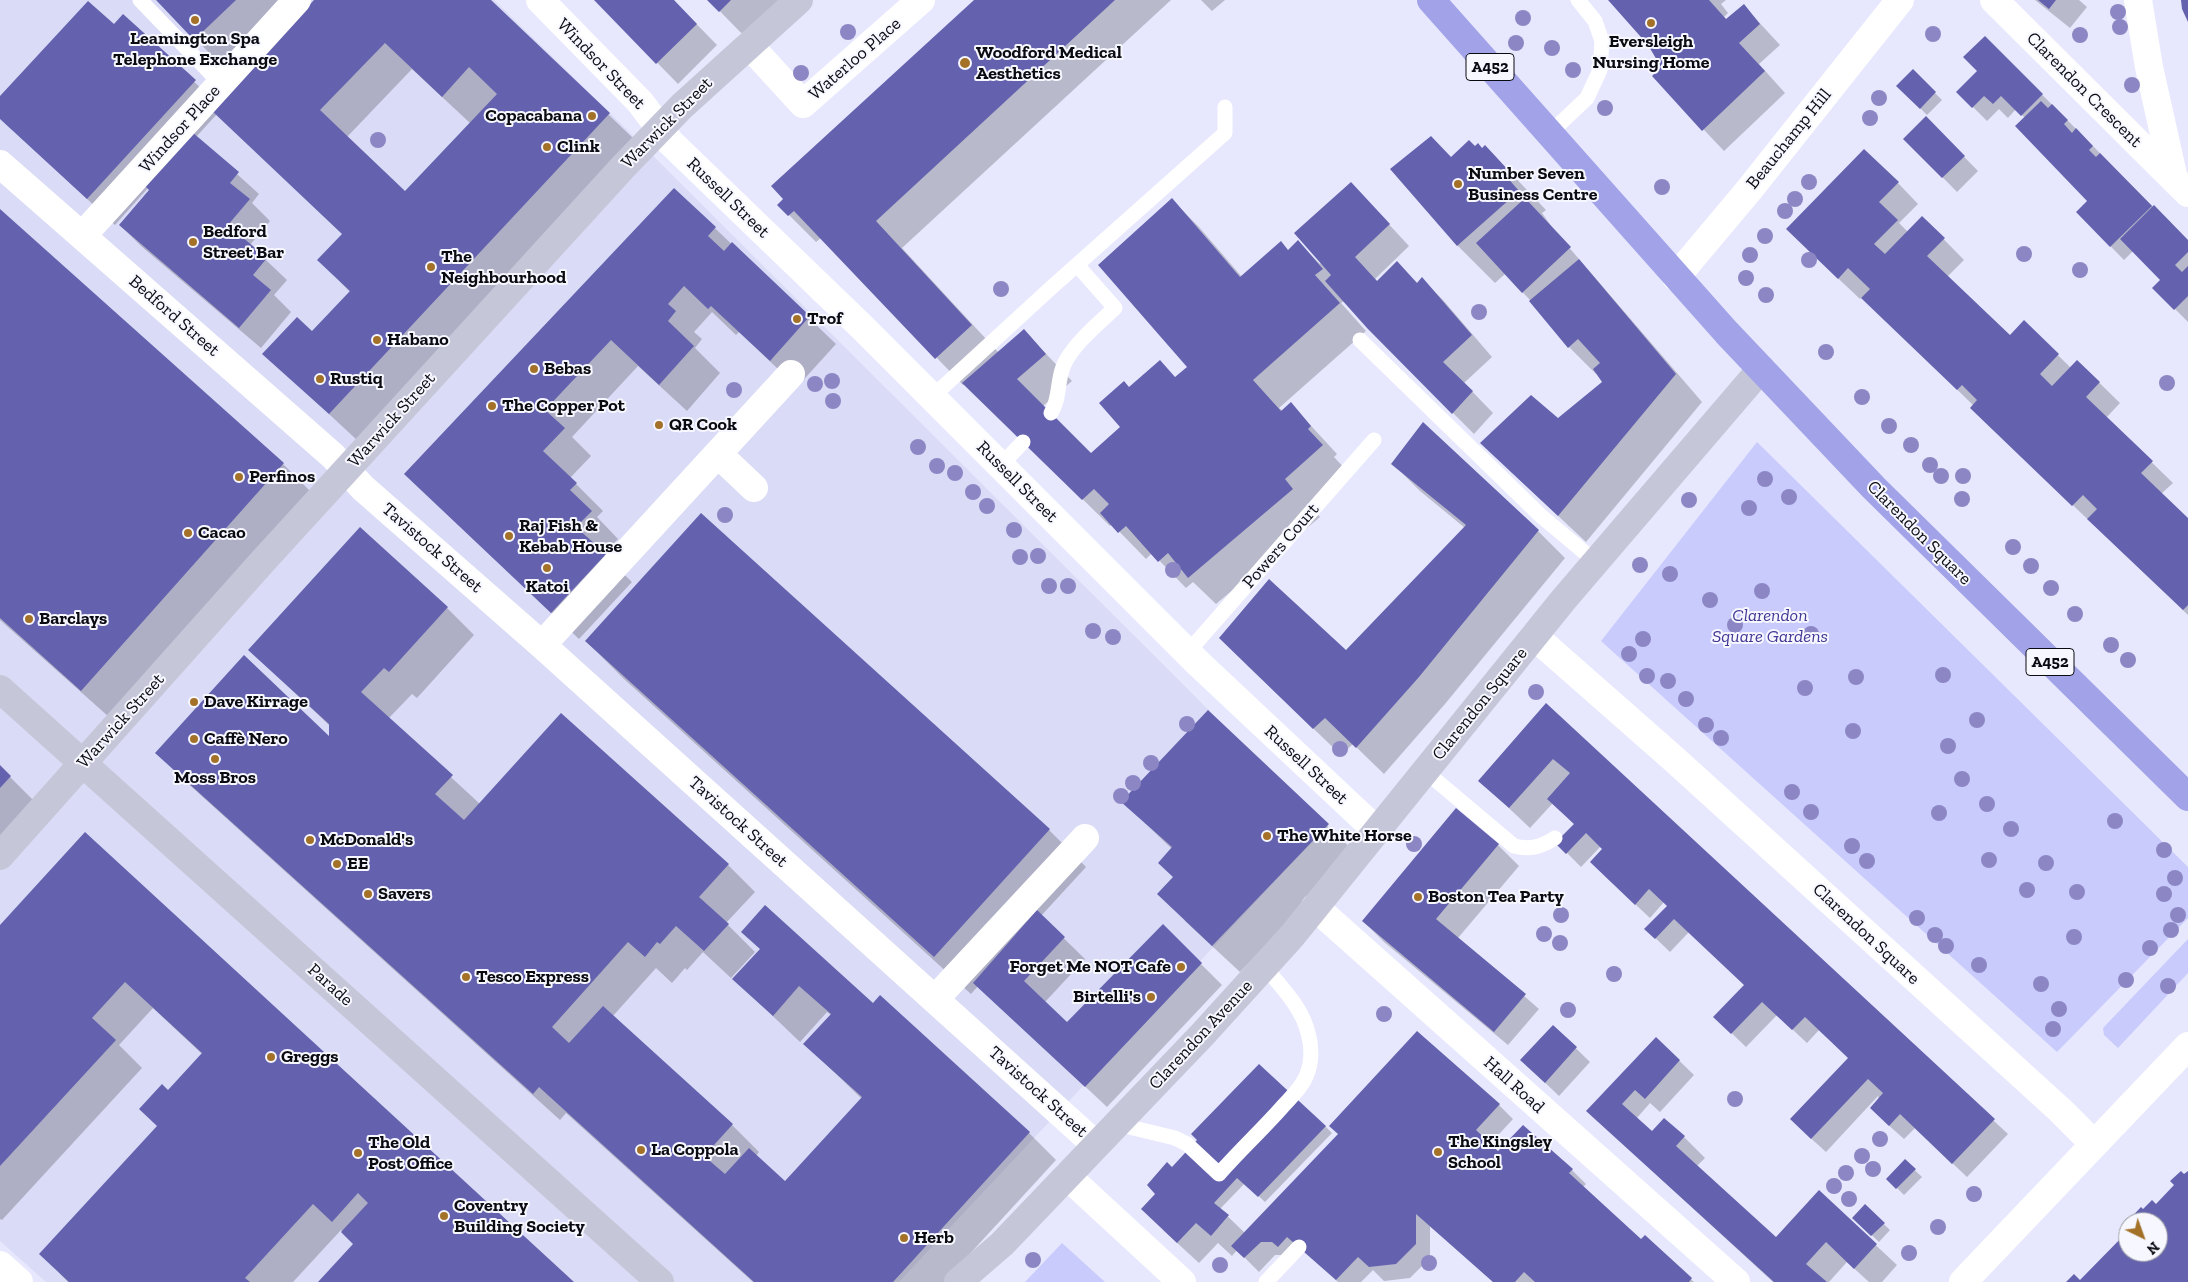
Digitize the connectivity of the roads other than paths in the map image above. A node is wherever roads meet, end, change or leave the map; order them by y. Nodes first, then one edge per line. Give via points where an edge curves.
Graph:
1 (140, 0) edge
2 (297, 0) edge
3 (540, 0) edge
4 (799, 0) edge
5 (921, 0) edge
6 (1430, 0) edge
7 (1578, 0) edge
8 (1900, 0) edge
9 (1994, 0) edge
10 (2138, 0) edge
11 (749, 45) junction
12 (221, 84) junction
13 (1225, 107) dead end
14 (660, 129) junction
15 (1549, 134) junction
16 (0, 164) edge
17 (2181, 186) edge
18 (82, 236) junction
19 (1077, 265) junction
20 (1676, 277) junction
21 (1360, 340) dead end
22 (1761, 369) junction
23 (791, 374) dead end
24 (932, 397) junction
25 (1051, 413) dead end
26 (1374, 440) dead end
27 (1023, 442) dead end
28 (718, 454) junction
29 (1000, 465) junction
30 (347, 470) junction
31 (754, 488) dead end
32 (1596, 562) junction
33 (1534, 636) junction
34 (542, 645) junction
35 (1188, 652) junction
36 (0, 689) edge
37 (83, 764) junction
38 (1425, 771) junction
39 (2188, 797) edge
40 (1377, 831) junction
41 (1085, 838) dead end
42 (1555, 838) dead end
43 (0, 856) edge
44 (1315, 907) junction
45 (1265, 967) junction
46 (935, 999) junction
47 (2188, 1046) edge
48 (1117, 1124) junction
49 (2094, 1144) junction
50 (1096, 1145) junction
51 (1067, 1176) junction
52 (1299, 1247) dead end
53 (0, 1265) edge
54 (19, 1282) edge
55 (660, 1282) edge
56 (958, 1282) edge
57 (1182, 1282) edge
58 (1266, 1282) edge
59 (1736, 1282) edge
60 (1964, 1282) edge

1 - 12 lane
2 - 12 street, Windsor Place
3 - 14 street, Windsor Street via 640,102
4 - 11 main road, Warwick Street
5 - 11 street, Waterloo Place via 803,104
6 - 15 highway, A452
7 - 15 lane via 1595,21 1602,41 1600,70 1587,98
8 - 20 street, Beauchamp Hill
9 - 17 street, Clarendon Crescent
10 - 17 street, Clarendon Crescent via 2149,67
11 - 14 main road, Warwick Street
12 - 18 street, Windsor Place
13 - 19 lane via 1225,133
14 - 24 street, Russell Street
14 - 30 main road, Warwick Street via 472,330
15 - 20 highway, A452
16 - 18 street, Bedford Street
18 - 30 street, Bedford Street
19 - 24 lane
19 - 25 lane via 1114,308 1069,355 1062,368 1057,399
20 - 22 highway, Clarendon Square / A452
21 - 32 lane via 1541,516
22 - 32 main road, Clarendon Square
22 - 39 highway, Clarendon Square / A452 via 1874,488
23 - 28 street
24 - 29 street, Russell Street
26 - 35 lane, Powers Court
27 - 29 lane
28 - 31 street
28 - 34 street
29 - 35 street, Russell Street
30 - 34 street, Tavistock Street via 363,488
30 - 37 main road, Warwick Street
32 - 33 main road, Clarendon Square
33 - 38 main road, Clarendon Square
33 - 49 street, Clarendon Square via 1675,760
34 - 46 street, Tavistock Street
35 - 40 street, Russell Street
36 - 37 main road, Parade
37 - 43 main road, Warwick Street
37 - 55 main road, Parade
38 - 40 main road, Clarendon Avenue
38 - 42 lane via 1514,846 1533,848
40 - 44 main road, Clarendon Avenue
41 - 46 street
44 - 45 main road, Clarendon Avenue
44 - 59 street, Hall Road
45 - 48 main road, Clarendon Avenue
45 - 48 lane via 1302,1018 1311,1050 1307,1076 1265,1127 1219,1174 1176,1138
46 - 50 street, Tavistock Street
47 - 49 street
48 - 50 main road, Clarendon Avenue
49 - 60 street
50 - 51 main road, Clarendon Avenue
51 - 56 main road, Clarendon Avenue via 1002,1244
51 - 57 street
52 - 58 lane
53 - 54 street

